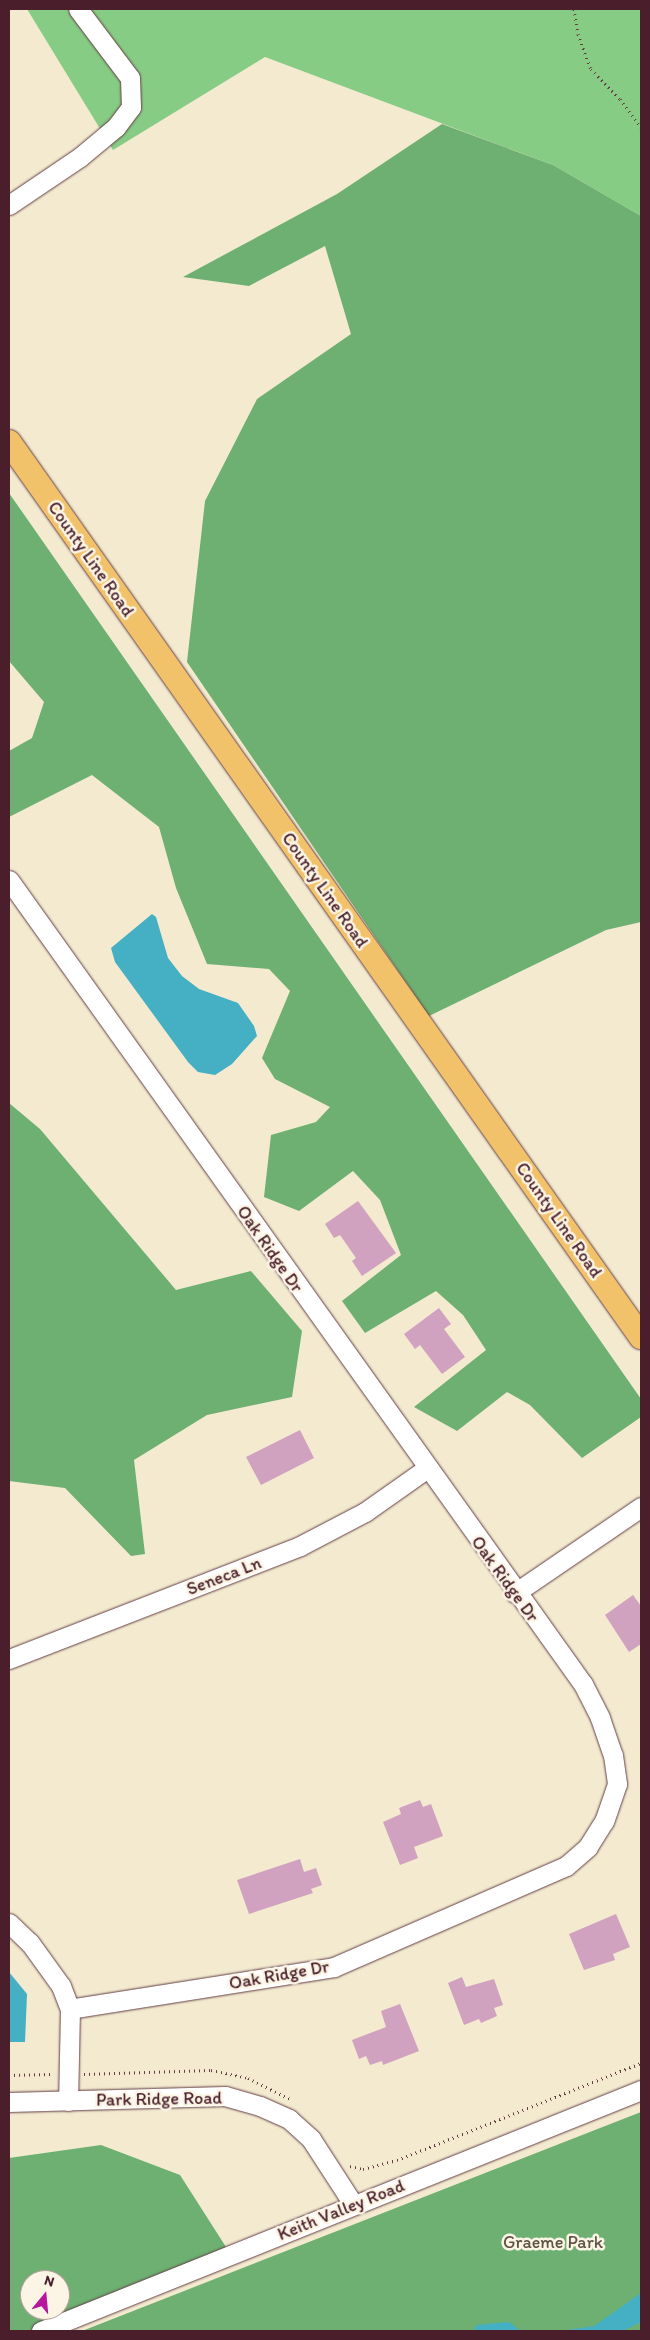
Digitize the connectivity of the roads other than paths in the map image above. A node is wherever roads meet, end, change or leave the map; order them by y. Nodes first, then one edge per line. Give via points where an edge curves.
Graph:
1 (78, 9) edge
2 (9, 205) edge
3 (9, 442) edge
4 (9, 880) edge
5 (641, 1337) edge
6 (426, 1468) junction
7 (641, 1507) edge
8 (515, 1593) junction
9 (9, 1658) edge
10 (9, 1922) edge
11 (70, 2010) junction
12 (641, 2090) edge
13 (68, 2101) junction
14 (9, 2102) edge
15 (353, 2204) junction
16 (41, 2331) edge

1 - 2 street via 130,78 131,107 116,127 80,157
3 - 5 main road, County Line Road
4 - 6 street, Oak Ridge Dr
6 - 8 street, Oak Ridge Dr
6 - 9 street, Seneca Ln via 365,1512 300,1546
7 - 8 street
8 - 11 street, Oak Ridge Dr via 583,1684 613,1754 617,1784 604,1821 588,1847 566,1866 334,1966
10 - 11 street via 30,1943 61,1986
11 - 13 street
12 - 15 street, Keith Valley Road
13 - 14 street, Park Ridge Road
13 - 15 street, Park Ridge Road via 225,2096 260,2106 288,2119 311,2139
15 - 16 street, Keith Valley Road

